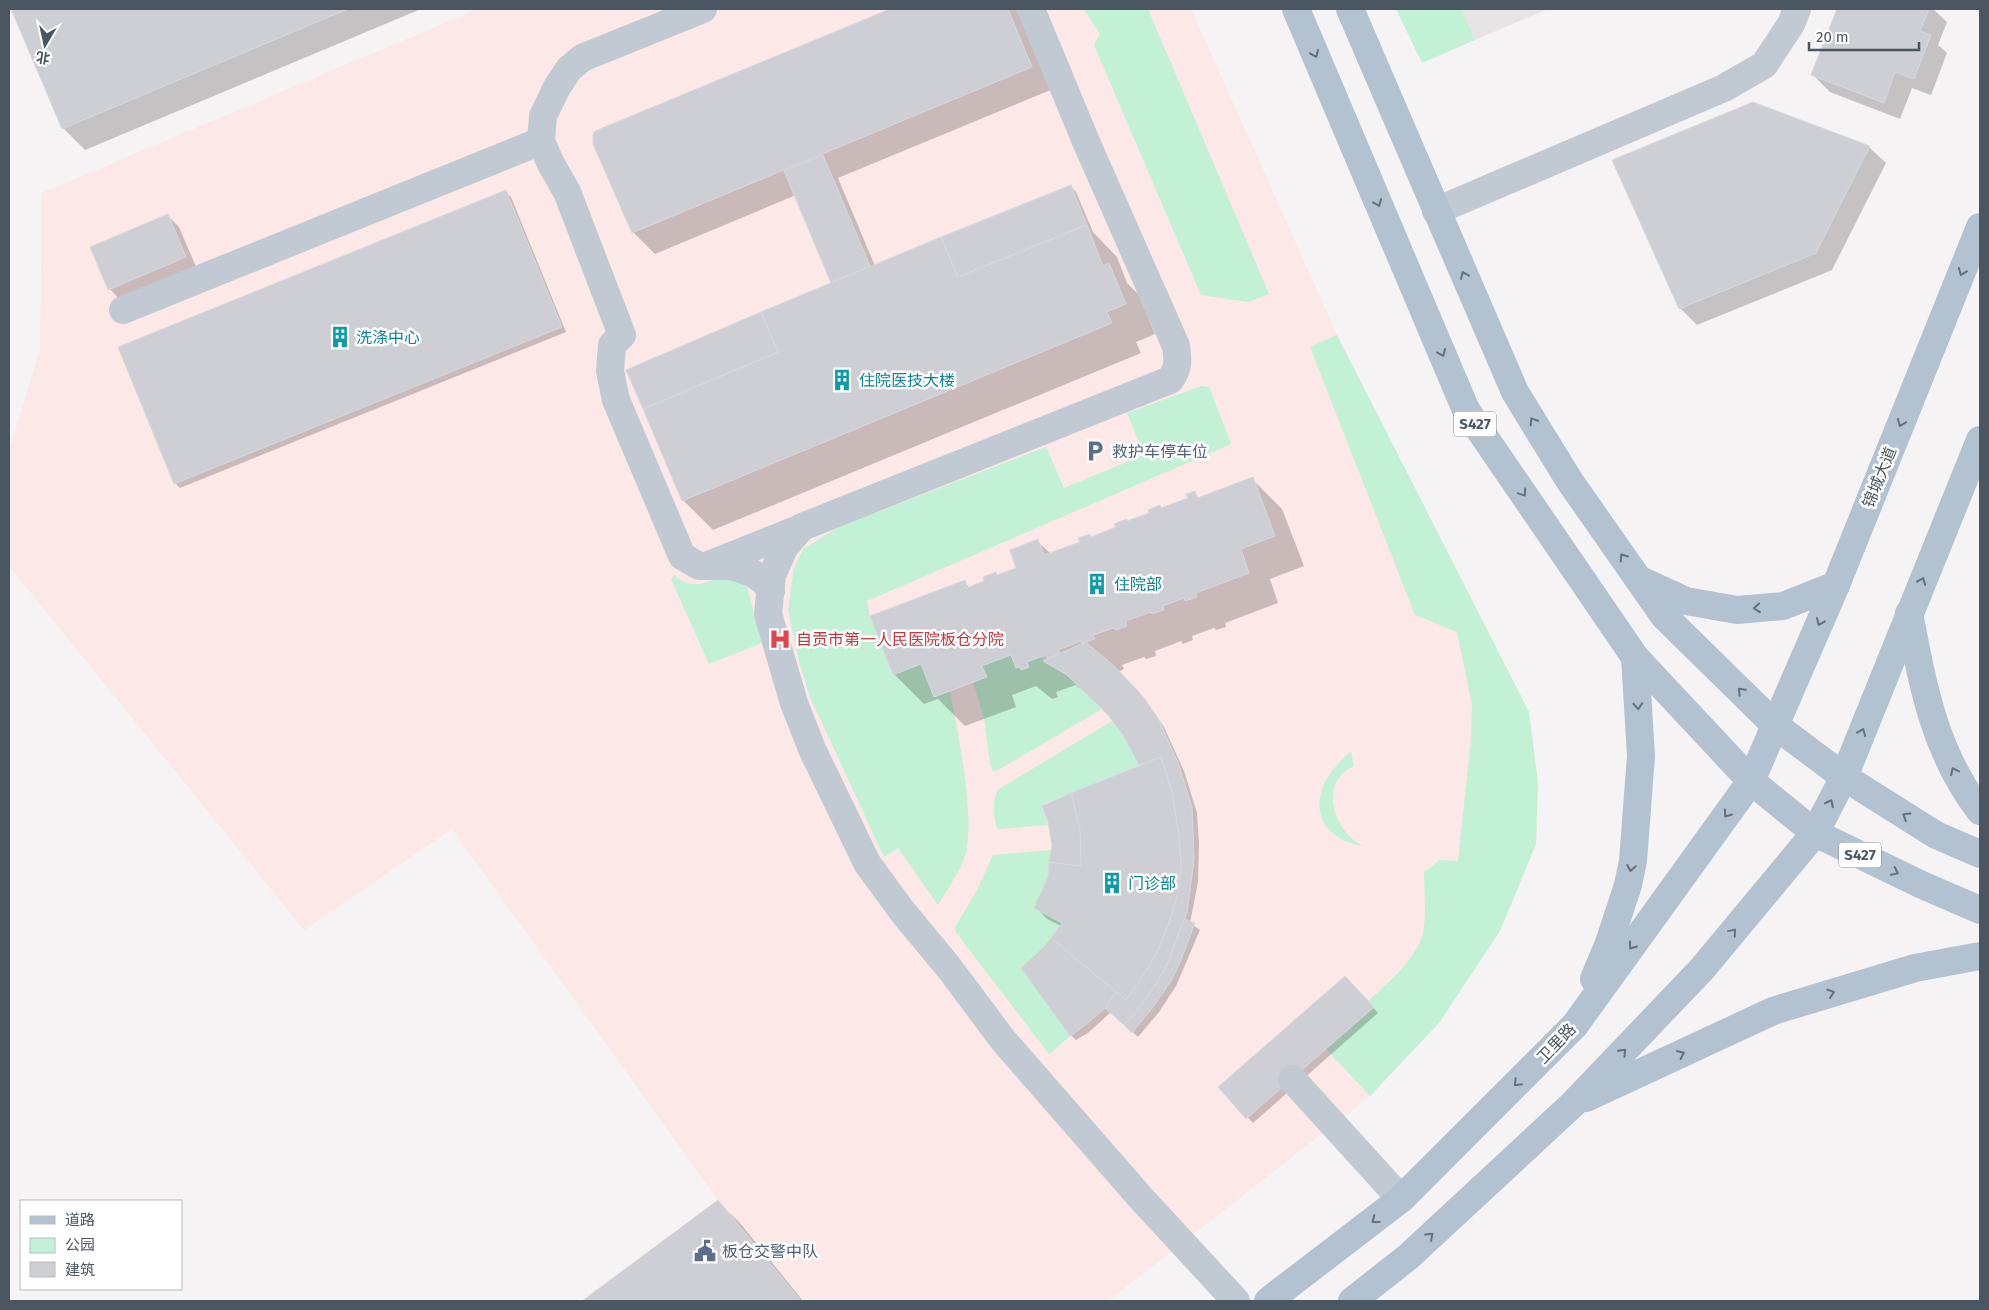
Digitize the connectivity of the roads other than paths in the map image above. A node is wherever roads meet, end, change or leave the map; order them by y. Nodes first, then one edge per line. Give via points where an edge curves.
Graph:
1 (703, 9) edge
2 (1031, 9) edge
3 (1296, 9) edge
4 (1350, 9) edge
5 (1797, 9) edge
6 (541, 141) junction
7 (1436, 211) junction
8 (1980, 227) edge
9 (123, 310) dead end
10 (1980, 440) edge
11 (802, 527) junction
12 (706, 566) junction
13 (1639, 580) junction
14 (1836, 585) junction
15 (771, 591) junction
16 (1909, 613) junction
17 (1635, 657) junction
18 (1776, 726) junction
19 (1844, 777) junction
20 (1751, 781) junction
21 (1980, 811) edge
22 (1815, 833) junction
23 (1980, 854) edge
24 (1980, 910) edge
25 (1980, 956) edge
26 (1575, 1025) junction
27 (1292, 1079) dead end
28 (1573, 1104) junction
29 (1401, 1199) junction
30 (1236, 1301) edge
31 (1268, 1301) edge
32 (1352, 1301) edge

1 - 6 lane via 582,58 569,69 557,87 543,116
2 - 11 lane via 1176,346 1177,371 1170,380
3 -> 17 main road, S427 via 1466,410
4 - 7 main road
5 - 7 lane via 1764,65 1724,88
6 - 9 lane
6 - 12 lane via 567,192 622,335 612,345 610,371 616,400 682,556 699,566
13 -> 7 main road via 1569,480 1514,392
8 -> 14 main road, 锦城大道
16 -> 10 main road
11 - 12 lane
11 - 15 lane via 784,548 772,575
12 - 15 lane via 731,566 752,573
14 -> 13 main road via 1783,606 1737,610 1686,601
18 -> 13 main road via 1664,616
14 -> 18 main road, 锦城大道
15 - 30 lane via 768,614 794,703 812,749 867,863 1003,1040
19 -> 16 main road
21 -> 16 main road via 1958,779 1934,726
17 - 20 main road, S427
17 -> 26 main road via 1641,756 1633,861 1610,943
18 - 19 main road
18 - 20 main road, 卫里路
22 -> 19 main road
23 -> 19 main road via 1936,835
20 - 22 main road, S427
20 -> 26 main road, 卫里路
22 -> 24 main road, S427
28 -> 22 main road via 1702,969
28 -> 25 main road via 1773,1011 1915,968
26 -> 29 main road, 卫里路
27 - 29 lane
32 -> 28 main road via 1408,1257
29 -> 31 main road, 卫里路

